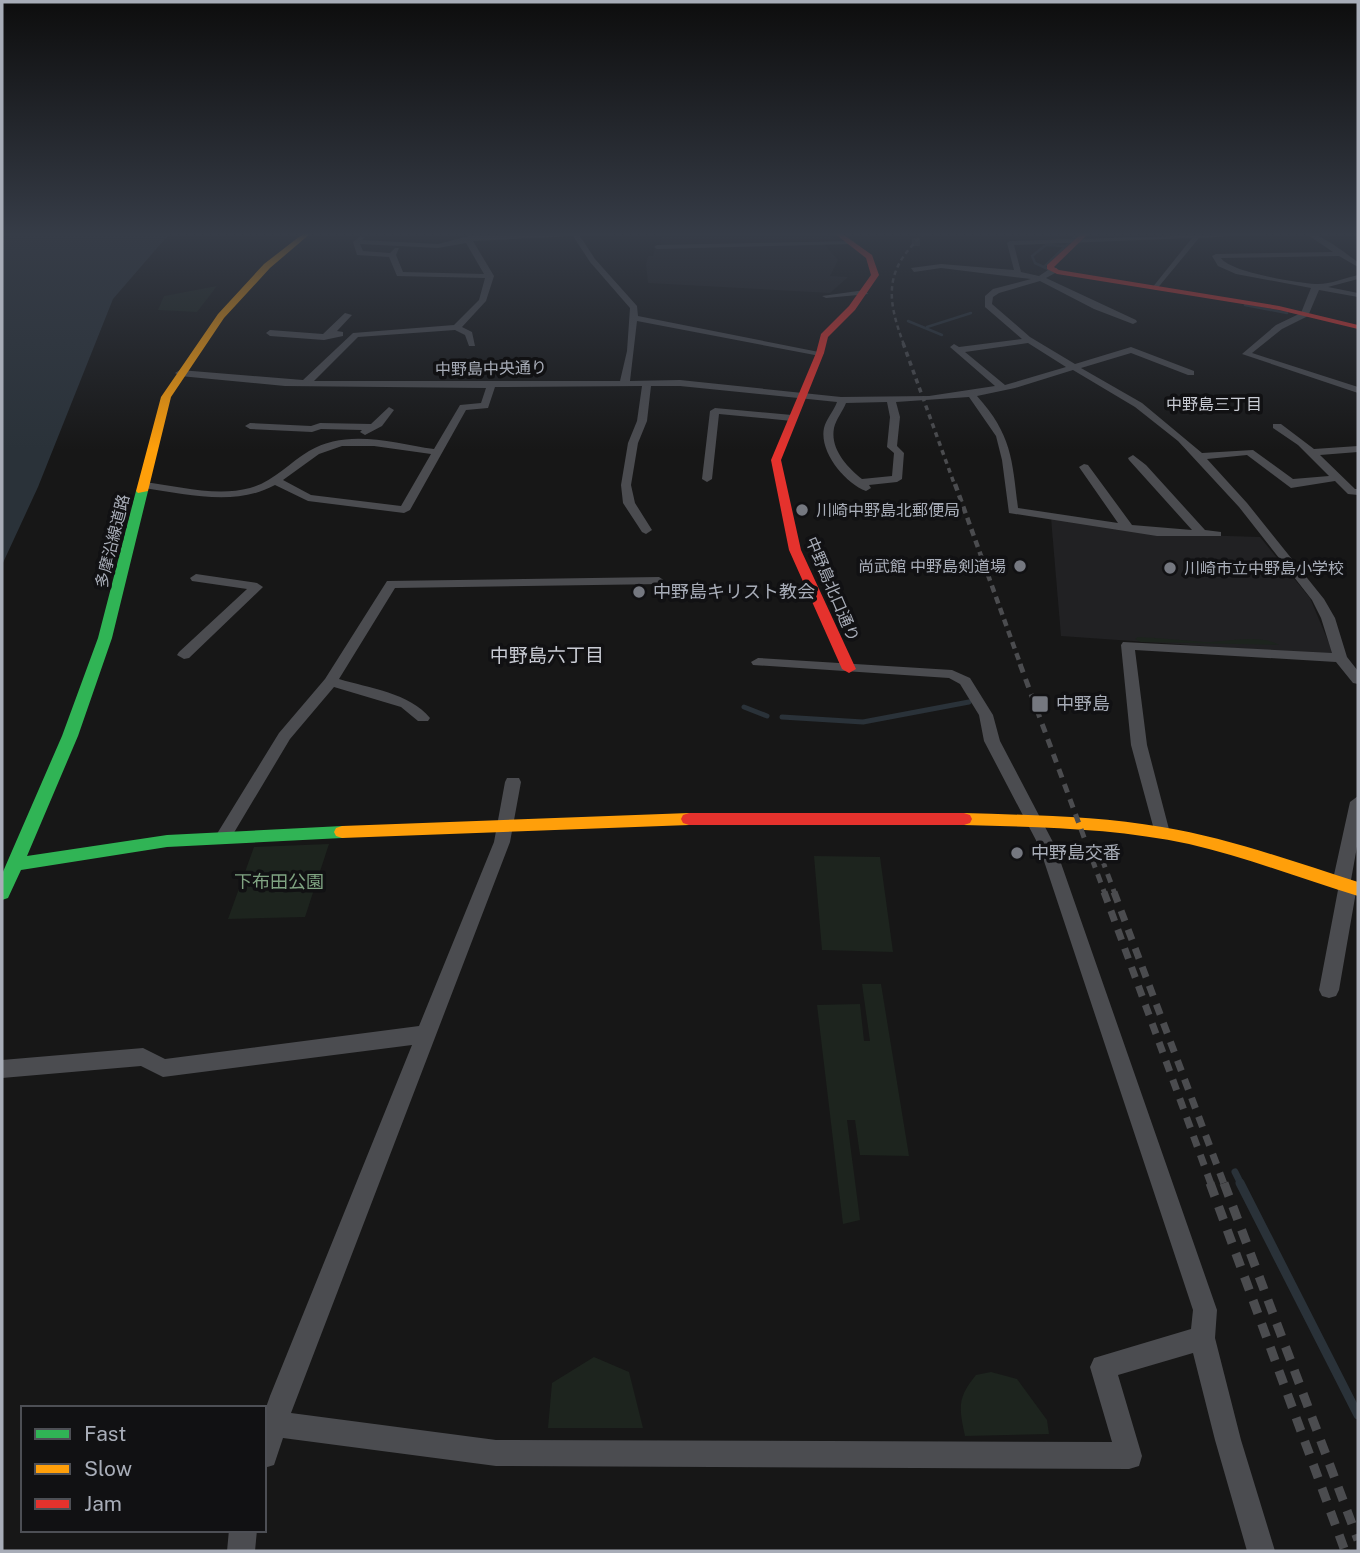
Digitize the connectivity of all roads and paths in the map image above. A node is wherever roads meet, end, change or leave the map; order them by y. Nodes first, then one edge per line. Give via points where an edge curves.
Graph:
1 (231, 305) edge
2 (477, 305) edge
3 (632, 305) edge
4 (852, 305) edge
5 (988, 305) edge
6 (1103, 305) edge
7 (1256, 305) edge
8 (1308, 305) edge
9 (1305, 314) junction
10 (348, 315) dead end
11 (635, 318) junction
12 (1133, 322) dead end
13 (456, 327) junction
14 (1358, 327) edge
15 (270, 333) dead end
16 (330, 334) junction
17 (356, 335) junction
18 (1030, 340) junction
19 (472, 344) dead end
20 (820, 353) junction
21 (1076, 368) junction
22 (180, 373) junction
23 (1192, 373) dead end
24 (625, 381) junction
25 (648, 382) junction
26 (306, 383) junction
27 (491, 385) junction
28 (1003, 388) junction
29 (1358, 390) edge
30 (971, 394) junction
31 (802, 396) junction
32 (891, 399) junction
33 (841, 400) junction
34 (389, 410) dead end
35 (792, 418) junction
36 (250, 426) dead end
37 (1277, 426) dead end
38 (373, 427) junction
39 (349, 442) junction
40 (1358, 449) edge
41 (436, 452) junction
42 (1311, 452) junction
43 (1200, 456) junction
44 (1133, 458) dead end
45 (1084, 467) dead end
46 (1336, 478) junction
47 (707, 479) dead end
48 (275, 480) junction
49 (859, 483) junction
50 (144, 485) junction
51 (869, 491) dead end
52 (1358, 492) edge
53 (1128, 528) junction
54 (646, 530) dead end
55 (1202, 534) junction
56 (1217, 534) dead end
57 (196, 578) dead end
58 (659, 581) dead end
59 (184, 655) dead end
60 (1340, 658) junction
61 (758, 662) dead end
62 (849, 669) junction
63 (1358, 680) edge
64 (331, 681) junction
65 (423, 718) dead end
66 (513, 782) dead end
67 (1358, 802) edge
68 (1032, 821) junction
69 (505, 824) junction
70 (1162, 833) junction
71 (223, 837) junction
72 (15, 864) junction
73 (1349, 886) edge
74 (2, 893) edge
75 (1329, 990) dead end
76 (427, 1034) junction
77 (2, 1069) edge
78 (1202, 1338) junction
79 (273, 1424) junction
80 (266, 1448) edge
81 (243, 1532) edge
82 (241, 1551) edge
83 (1261, 1551) edge

1 - 22 street, 多摩沿線道路
2 - 13 street
3 - 11 street
4 - 20 street, 中野島北口通り via 824,336
5 - 18 street
6 - 12 street
7 - 9 street
8 - 9 street
9 - 14 street
9 - 29 street via 1279,327 1246,354
10 - 16 street
11 - 20 street
11 - 24 street
13 - 17 street
13 - 19 street via 469,334
15 - 16 street
16 - 17 street
17 - 26 street
18 - 21 street
18 - 28 street via 955,348
20 - 31 street, 中野島北口通り
21 - 23 street, 中野島中央通り via 1131,350
21 - 28 street, 中野島中央通り
21 - 43 street via 1150,414
22 - 26 street, 中野島中央通り
22 - 50 street, 多摩沿線道路 via 166,397
24 - 25 street, 中野島中央通り
24 - 27 street, 中野島中央通り
25 - 31 street, 中野島中央通り
25 - 54 street via 626,485 629,503
26 - 27 street, 中野島中央通り
27 - 41 street via 485,406 463,407
28 - 30 street, 中野島中央通り
30 - 32 street, 中野島中央通り
30 - 53 street via 1004,439 1013,511
31 - 33 street, 中野島中央通り
31 - 35 street, 中野島北口通り
32 - 33 street, 中野島中央通り
32 - 49 street via 895,417 892,447 899,453 897,479
33 - 49 street via 828,433 830,445 842,467
34 - 38 street
35 - 47 street via 715,411
35 - 62 street, 中野島北口通り via 776,460 778,478 795,550
36 - 38 street
37 - 42 street
38 - 39 street
39 - 41 street
39 - 48 street via 317,450
40 - 42 street
41 - 48 street via 404,510 307,498
42 - 46 street
43 - 46 street via 1249,452 1293,485
43 - 60 street via 1318,599
44 - 55 street
45 - 53 street
46 - 52 street
48 - 50 street via 237,494
49 - 51 street
50 - 72 street, 多摩沿線道路 via 105,638 70,736
53 - 55 street
55 - 56 street
57 - 59 street via 257,587
58 - 64 street via 391,584
60 - 63 street
60 - 70 street via 1128,645 1139,745
61 - 62 street
62 - 68 street via 952,674 965,681 986,715 992,741
64 - 65 street via 406,704
64 - 71 street via 284,736
66 - 69 street
67 - 73 street
68 - 69 street via 881,817
68 - 70 street
68 - 78 street via 1047,846 1205,1310
69 - 71 street
69 - 76 street
70 - 73 street
71 - 72 street
72 - 74 street, 多摩沿線道路
73 - 75 street
76 - 77 street via 163,1068 143,1057
76 - 79 street
78 - 79 street via 1103,1367 1129,1456 496,1453
78 - 83 street
79 - 80 street
81 - 82 street

